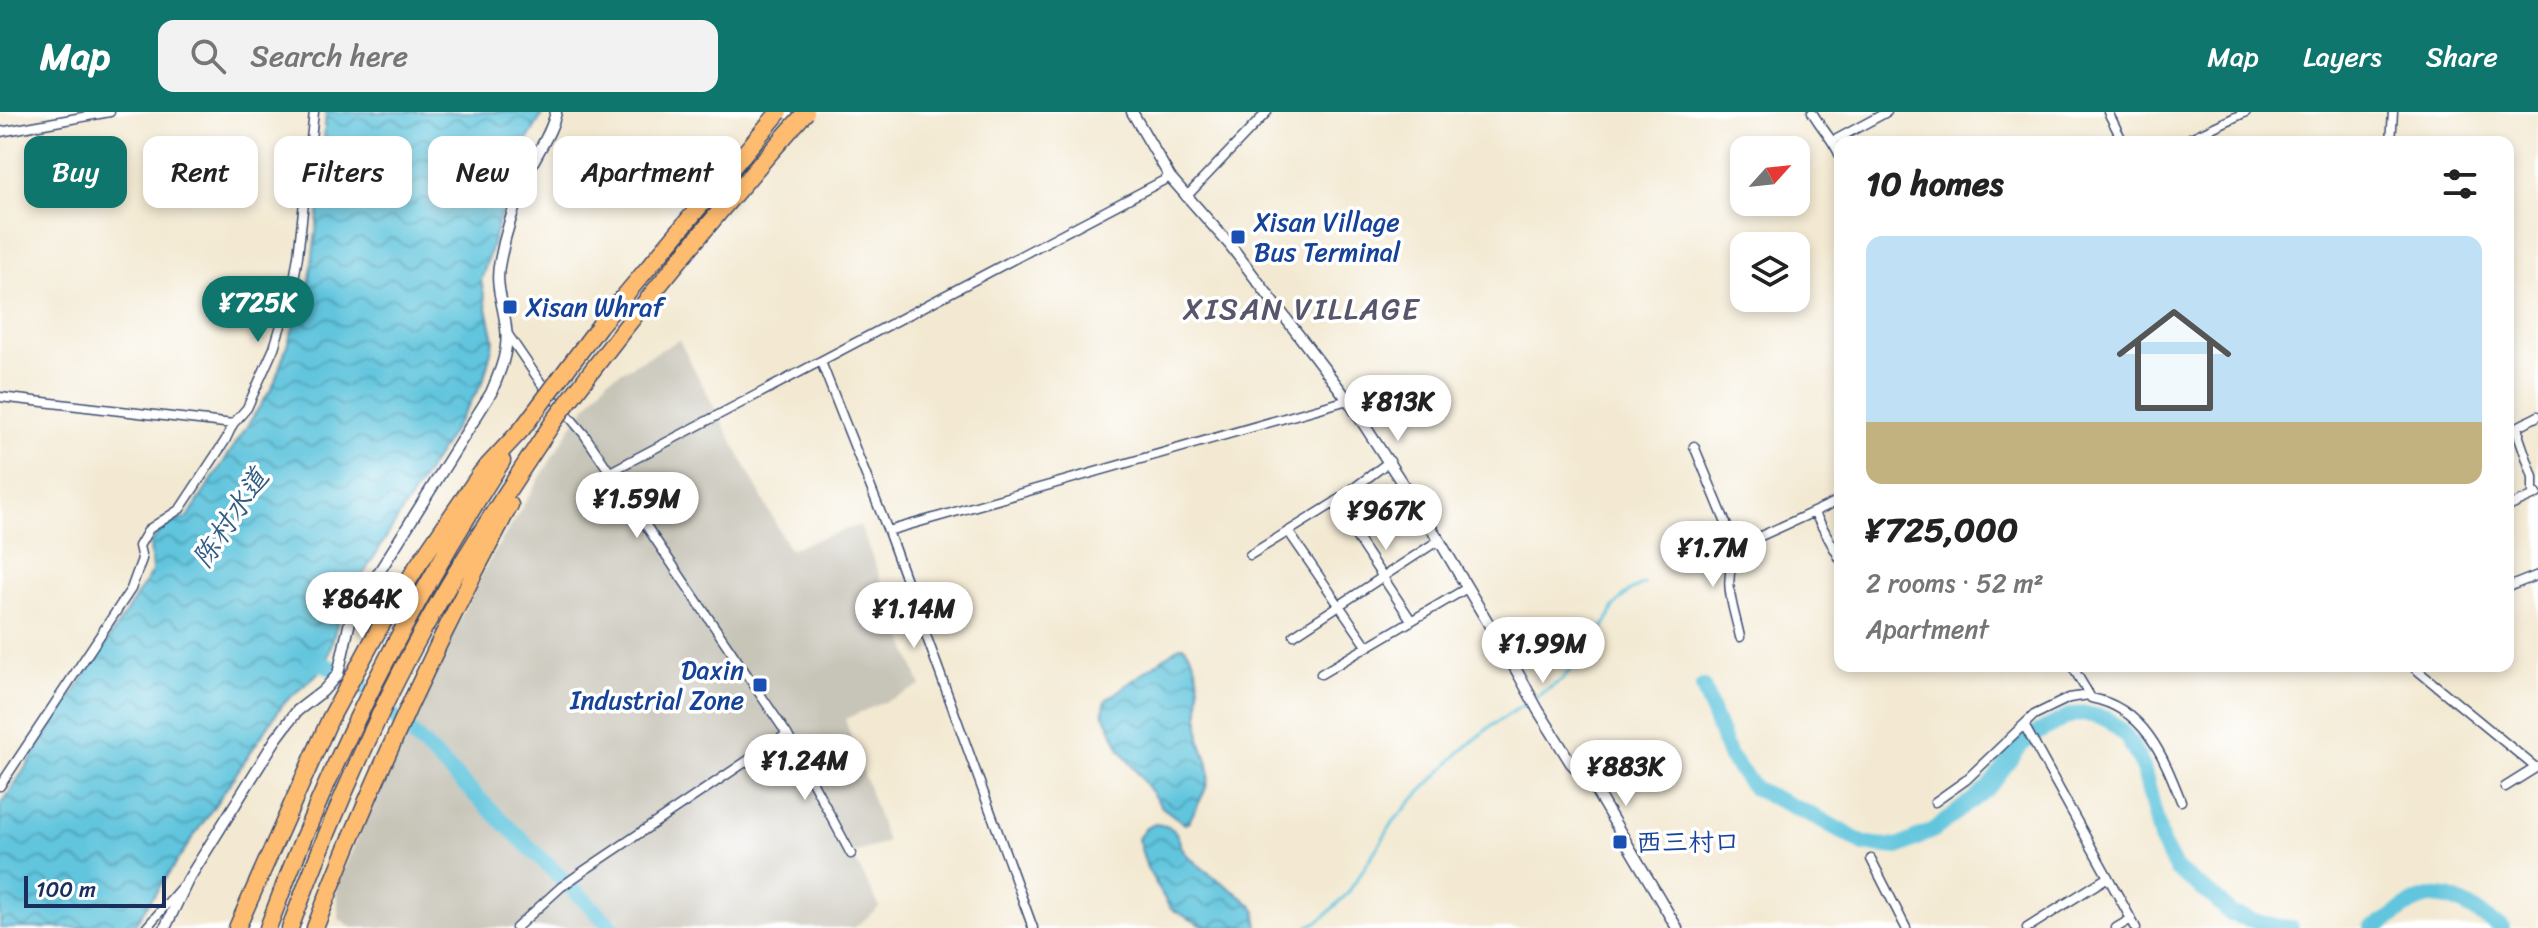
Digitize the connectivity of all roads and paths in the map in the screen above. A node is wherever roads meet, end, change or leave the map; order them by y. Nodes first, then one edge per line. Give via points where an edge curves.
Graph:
1 (110, 112) edge
2 (314, 112) edge
3 (556, 112) edge
4 (779, 112) edge
5 (806, 112) edge
6 (1132, 112) edge
7 (1267, 112) edge
8 (1812, 112) edge
9 (1887, 112) edge
10 (2108, 112) edge
11 (2246, 112) edge
12 (2393, 112) edge
13 (0, 132) edge
14 (1842, 136) edge
15 (2120, 136) edge
16 (2195, 136) edge
17 (2391, 136) edge
18 (1833, 141) edge
19 (1170, 177) junction
20 (1186, 197) junction
21 (507, 333) junction
22 (821, 362) junction
23 (0, 397) edge
24 (1348, 400) junction
25 (2538, 416) edge
26 (554, 421) junction
27 (233, 424) junction
28 (522, 429) junction
29 (1694, 446) dead end
30 (1390, 461) junction
31 (610, 472) junction
32 (2536, 494) edge
33 (1334, 503) junction
34 (1834, 503) edge
35 (2514, 504) edge
36 (1814, 512) junction
37 (888, 531) junction
38 (1288, 531) junction
39 (1439, 540) junction
40 (1739, 546) junction
41 (1834, 548) edge
42 (1250, 555) dead end
43 (2538, 575) edge
44 (1382, 576) junction
45 (2514, 585) edge
46 (1467, 588) junction
47 (1339, 605) junction
48 (1411, 620) junction
49 (1294, 635) dead end
50 (1740, 637) dead end
51 (1367, 646) junction
52 (2076, 672) edge
53 (2419, 672) edge
54 (1321, 674) dead end
55 (2089, 695) junction
56 (2024, 725) junction
57 (787, 734) junction
58 (2537, 767) edge
59 (0, 786) edge
60 (2505, 787) dead end
61 (2181, 801) dead end
62 (1935, 802) dead end
63 (851, 854) dead end
64 (1871, 859) dead end
65 (2108, 877) junction
66 (188, 880) junction
67 (2131, 919) junction
68 (146, 928) edge
69 (165, 928) edge
70 (237, 928) edge
71 (268, 928) edge
72 (290, 928) edge
73 (315, 928) edge
74 (516, 928) edge
75 (1033, 928) edge
76 (1677, 928) edge
77 (1906, 928) edge
78 (2027, 928) edge
79 (2116, 928) edge
80 (2136, 928) edge

1 - 13 street
2 - 27 street via 293,286 274,348 247,408
3 - 21 street via 525,180 499,264 497,282
4 - 28 highway, bridge via 623,296
5 - 26 highway, bridge via 674,264
6 - 19 street
7 - 20 street
8 - 18 street
9 - 14 street
10 - 15 street
11 - 16 street
12 - 17 street
19 - 20 street
19 - 22 street
20 - 24 street via 1230,245
21 - 31 street
21 - 66 street via 502,368 491,393 351,617 338,674 297,711 276,739
22 - 31 street
22 - 37 street
23 - 27 street
24 - 30 street
24 - 37 street
25 - 32 street via 2519,426
26 - 72 highway via 477,537 408,658 343,795
26 - 73 highway via 454,609 362,809
27 - 59 street via 180,509 149,529 139,546 142,559 131,589
28 - 70 highway via 481,473 418,565 352,679
28 - 71 highway via 394,641 305,830
29 - 40 street
30 - 33 street
30 - 39 street
31 - 57 street
32 - 35 street
33 - 38 street
33 - 44 street
34 - 36 street
36 - 40 street
36 - 41 street
37 - 75 street
38 - 42 street
38 - 47 street
39 - 44 street
39 - 46 street
40 - 50 street via 1728,575
43 - 45 street
44 - 47 street
44 - 48 street
46 - 48 street
46 - 76 street
47 - 49 street
47 - 51 street
48 - 51 street
51 - 54 street
52 - 55 street
53 - 58 street
55 - 56 street via 2069,698
55 - 61 street via 2128,712 2154,741
56 - 62 street
56 - 65 street
57 - 63 street
57 - 74 street via 561,887
58 - 60 street
64 - 77 street
65 - 67 street
65 - 78 street
66 - 68 street
66 - 69 street
67 - 79 street
67 - 80 street

